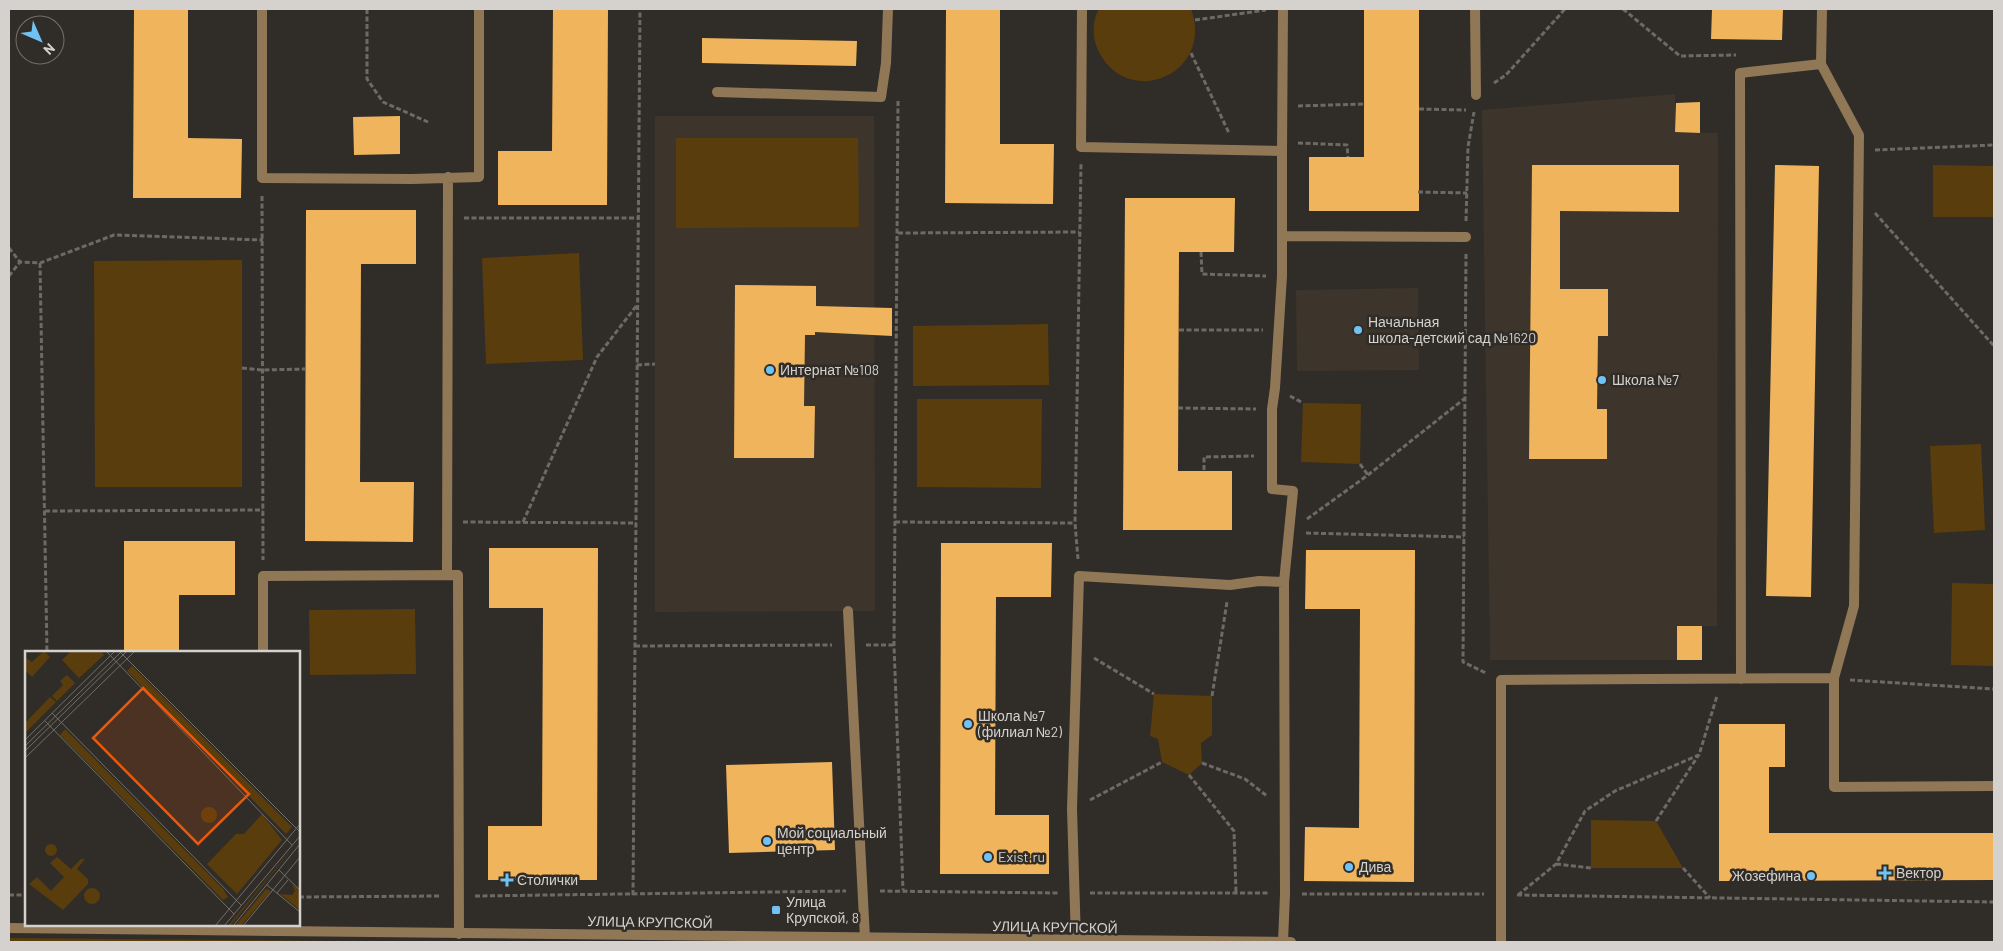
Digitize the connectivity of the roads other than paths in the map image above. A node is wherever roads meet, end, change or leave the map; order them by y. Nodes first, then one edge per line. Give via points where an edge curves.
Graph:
1 (262, 9) edge
2 (479, 9) edge
3 (888, 9) edge
4 (1082, 9) edge
5 (1283, 9) edge
6 (1475, 9) edge
7 (1822, 9) edge
8 (1821, 64) junction
9 (717, 92) dead end
10 (1476, 95) road end
11 (1282, 147) junction
12 (448, 177) junction
13 (1282, 236) junction
14 (1466, 237) road end
15 (447, 575) junction
16 (1284, 582) junction
17 (848, 611) dead end
18 (264, 651) edge
19 (1834, 678) junction
20 (1741, 679) junction
21 (1994, 786) edge
22 (9, 928) edge
23 (265, 928) edge
24 (459, 934) junction
25 (865, 938) junction
26 (1076, 941) junction
27 (1283, 942) edge
28 (1291, 942) edge
29 (1501, 942) edge

1 - 12 street via 262,178
2 - 12 street via 479,177
3 - 9 street via 881,96
4 - 11 street via 1081,147 1237,150
5 - 11 street
6 - 10 street
7 - 8 street
8 - 19 street via 1859,135 1854,606
8 - 20 street via 1740,73
11 - 13 street
12 - 15 street
13 - 14 street
13 - 16 street via 1272,409 1272,489 1293,491
15 - 18 street via 263,576
15 - 24 street via 458,574
16 - 26 street via 1230,585 1079,576 1072,809
16 - 27 street
17 - 25 street
19 - 20 street
19 - 21 street via 1834,786
20 - 29 street via 1501,680
22 - 23 street, УЛИЦА КРУПСКОЙ
23 - 24 street, УЛИЦА КРУПСКОЙ
24 - 25 street, УЛИЦА КРУПСКОЙ
25 - 26 street, УЛИЦА КРУПСКОЙ
26 - 27 street, УЛИЦА КРУПСКОЙ
27 - 28 street, УЛИЦА КРУПСКОЙ

